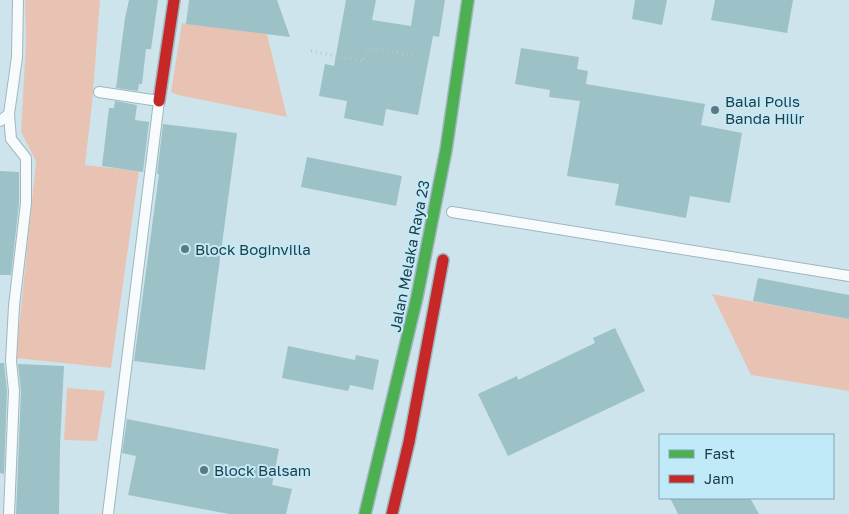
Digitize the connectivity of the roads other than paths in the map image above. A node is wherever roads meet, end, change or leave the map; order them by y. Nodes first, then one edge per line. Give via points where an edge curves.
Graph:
1 (18, 0) edge
2 (174, 0) edge
3 (468, 0) edge
4 (99, 92) dead end
5 (159, 101) junction
6 (9, 114) junction
7 (0, 121) edge
8 (452, 212) dead end
9 (445, 250) dead end
10 (849, 276) edge
11 (397, 439) junction
12 (8, 514) edge
13 (108, 514) edge
14 (365, 514) edge
15 (392, 514) edge

1 - 6 lane via 17,57
2 - 5 main road
3 - 11 main road, Jalan Melaka Raya 23 via 446,150 413,313
4 - 5 lane
5 - 13 lane
6 - 7 lane
6 - 12 lane via 11,139 26,158 26,203 14,306
8 - 10 lane
9 - 11 main road, Jalan Melaka Raya 23
11 - 14 main road, Jalan Melaka Raya 23
11 - 15 main road, Jalan Melaka Raya 23

